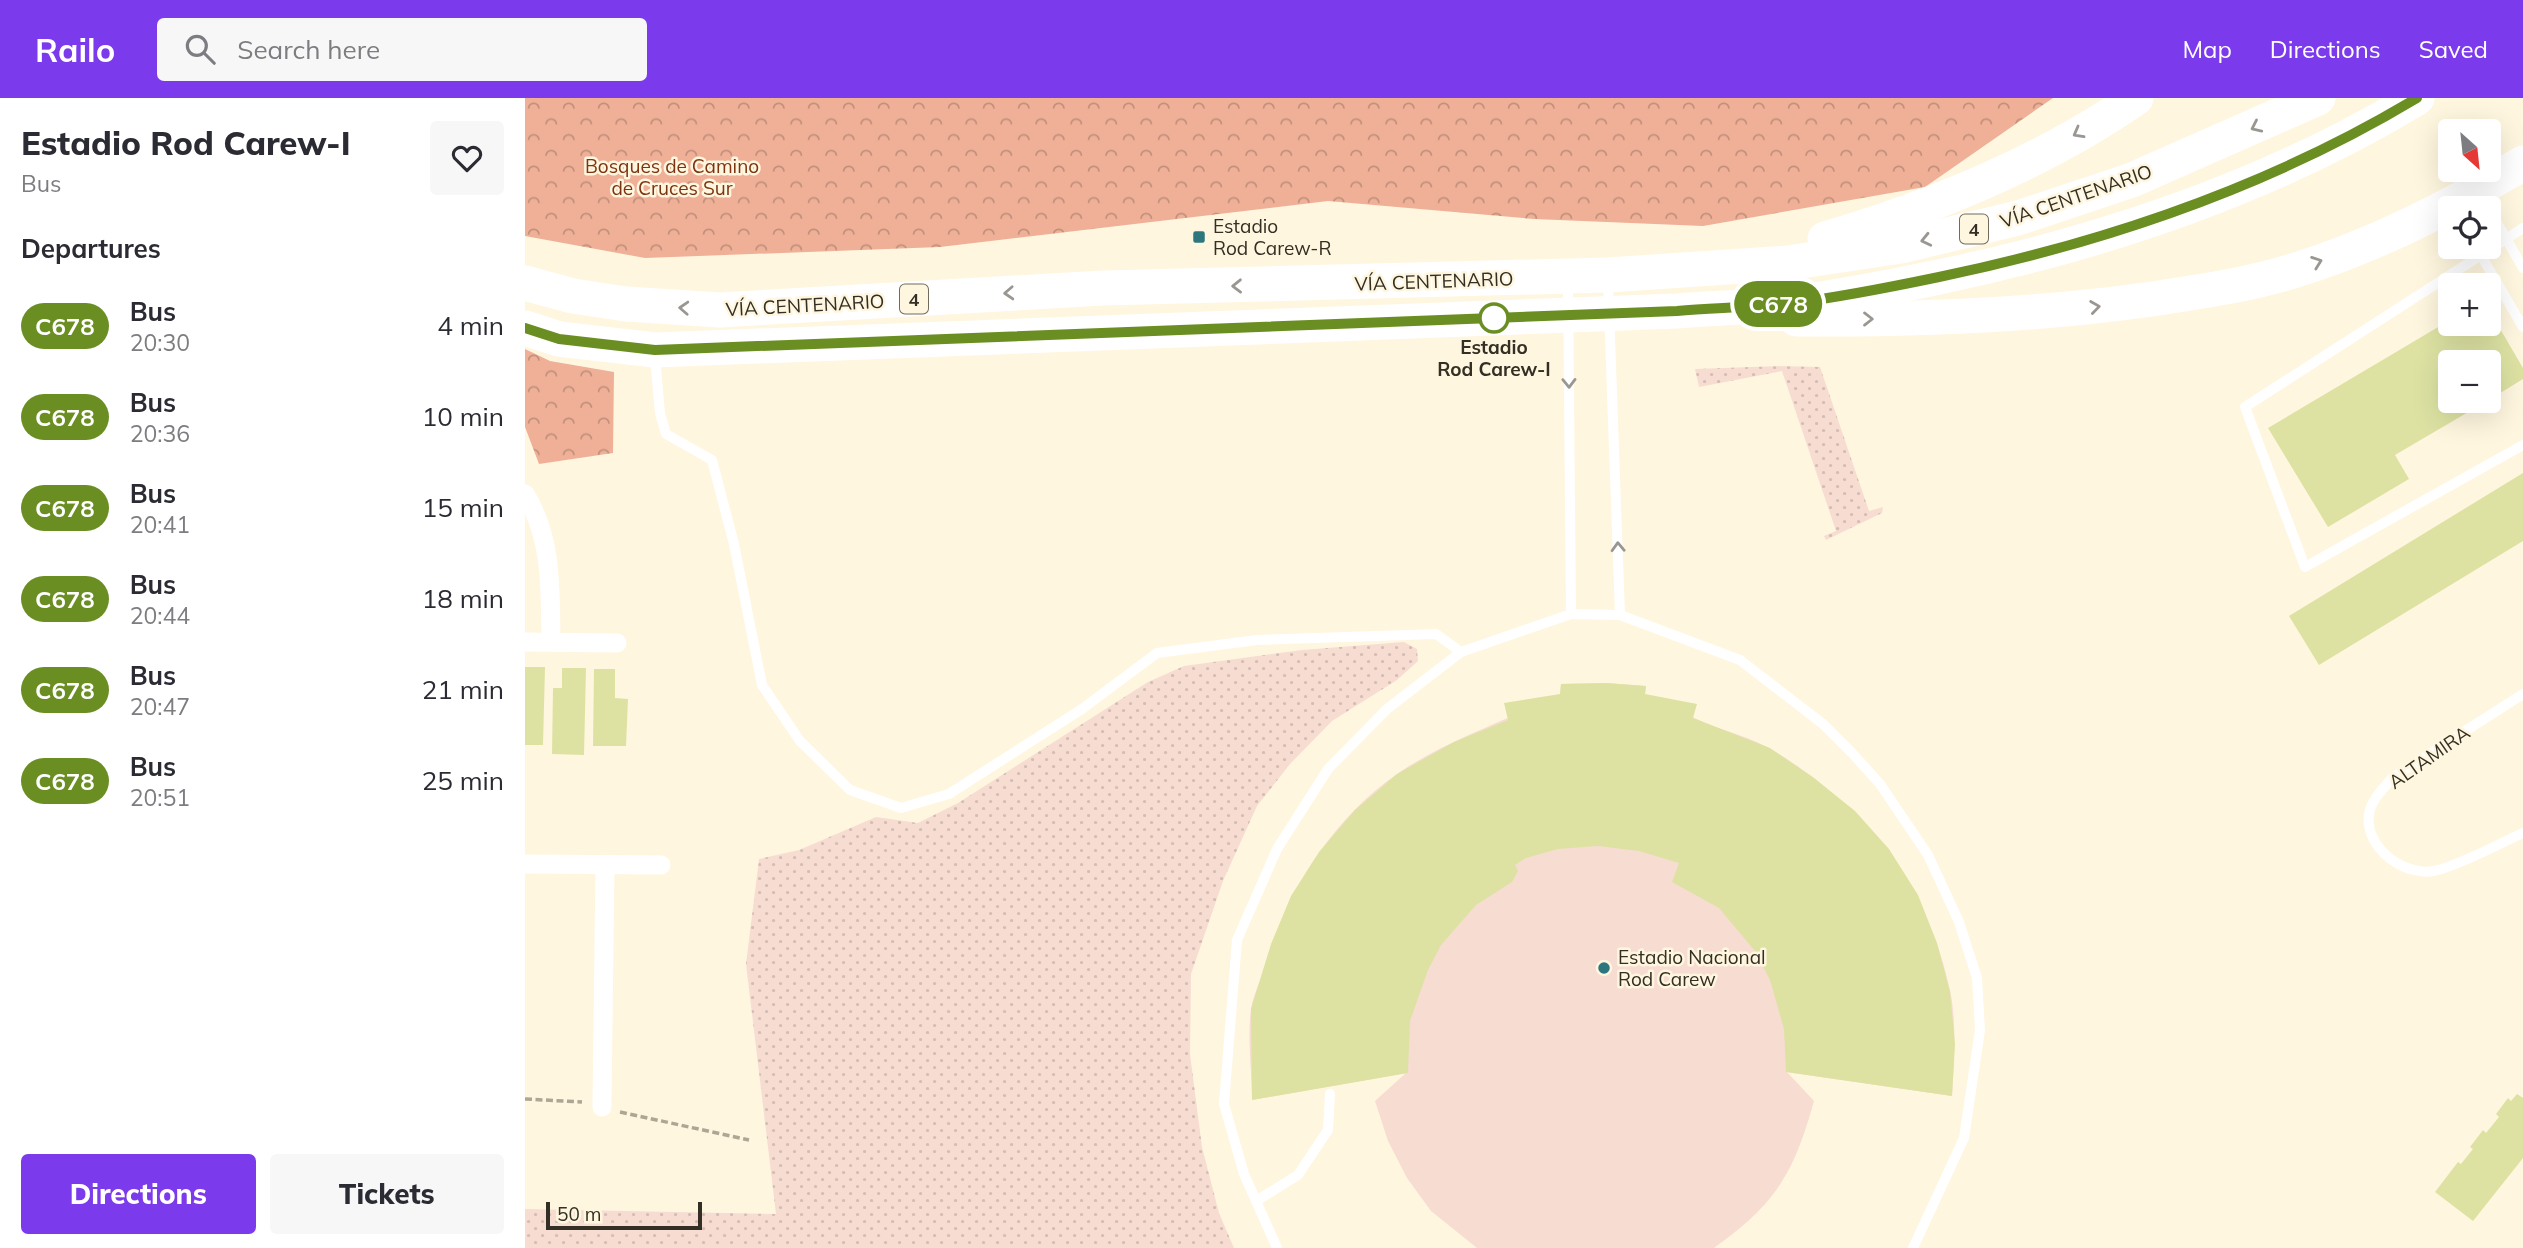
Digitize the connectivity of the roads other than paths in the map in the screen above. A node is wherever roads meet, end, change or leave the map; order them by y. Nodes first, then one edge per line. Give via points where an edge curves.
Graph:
1 (2136, 98) edge
2 (2318, 98) edge
3 (2417, 98) edge
4 (2523, 163) edge
5 (2469, 196) edge
6 (2438, 212) edge
7 (2523, 228) edge
8 (2501, 235) edge
9 (2506, 239) junction
10 (2501, 241) edge
11 (2466, 259) edge
12 (2483, 259) edge
13 (2523, 268) edge
14 (1682, 272) junction
15 (1608, 275) junction
16 (1567, 276) junction
17 (525, 282) edge
18 (1677, 311) junction
19 (1609, 314) junction
20 (1568, 315) junction
21 (2523, 327) edge
22 (525, 328) edge
23 (655, 350) junction
24 (2523, 445) edge
25 (525, 494) edge
26 (1571, 614) junction
27 (1620, 615) junction
28 (525, 642) edge
29 (551, 642) junction
30 (617, 643) dead end
31 (1461, 652) junction
32 (2523, 694) edge
33 (2523, 833) edge
34 (525, 864) edge
35 (605, 865) junction
36 (661, 865) dead end
37 (1330, 1094) dead end
38 (602, 1108) road end
39 (1256, 1200) junction
40 (1277, 1248) edge
41 (1913, 1248) edge

1 -> 14 highway via 2026,163 1902,216 1789,250
2 -> 14 highway, VÍA CENTENARIO / 4 via 2132,180 2018,218 1901,246 1788,263
3 - 18 highway, VÍA CENTENARIO / 4 via 2370,127 2260,179 2150,223 2023,260 1795,303
4 - 5 highway
18 -> 6 highway via 1777,319 1905,320 2077,309 2194,293 2291,272 2379,240
7 - 9 lane
8 - 9 lane
9 - 10 lane
9 - 13 lane
11 - 24 lane via 2245,407 2305,567
12 - 21 lane
14 - 15 highway, VÍA CENTENARIO / 4
15 - 16 highway, VÍA CENTENARIO / 4
15 - 19 lane
16 -> 17 highway, VÍA CENTENARIO / 4 via 1103,288 720,310 626,304
16 - 20 lane
18 - 19 highway, VÍA CENTENARIO / 4
19 - 20 highway, VÍA CENTENARIO / 4
27 -> 19 lane
20 - 23 highway, VÍA CENTENARIO / 4
20 -> 26 lane
22 - 23 highway, VÍA CENTENARIO / 4 via 559,339
23 - 31 lane via 666,434 712,460 762,685 800,741 850,790 901,808 949,794 1082,709 1157,653 1257,640 1436,634
25 - 29 street via 550,560
26 - 27 lane
26 - 31 lane
27 - 41 lane via 1740,660 1823,724 1880,784 1928,855 1954,911 1977,978 1980,1030 1963,1139
28 - 29 street
29 - 30 street
31 - 39 lane via 1387,709 1328,769 1277,849 1237,940 1224,1104
32 - 33 lane, ALTAMIRA via 2392,778 2369,815 2374,840 2408,870 2437,871
34 - 35 street
35 - 36 street
35 - 38 street
37 - 39 lane via 1328,1130 1298,1175
39 - 40 lane

